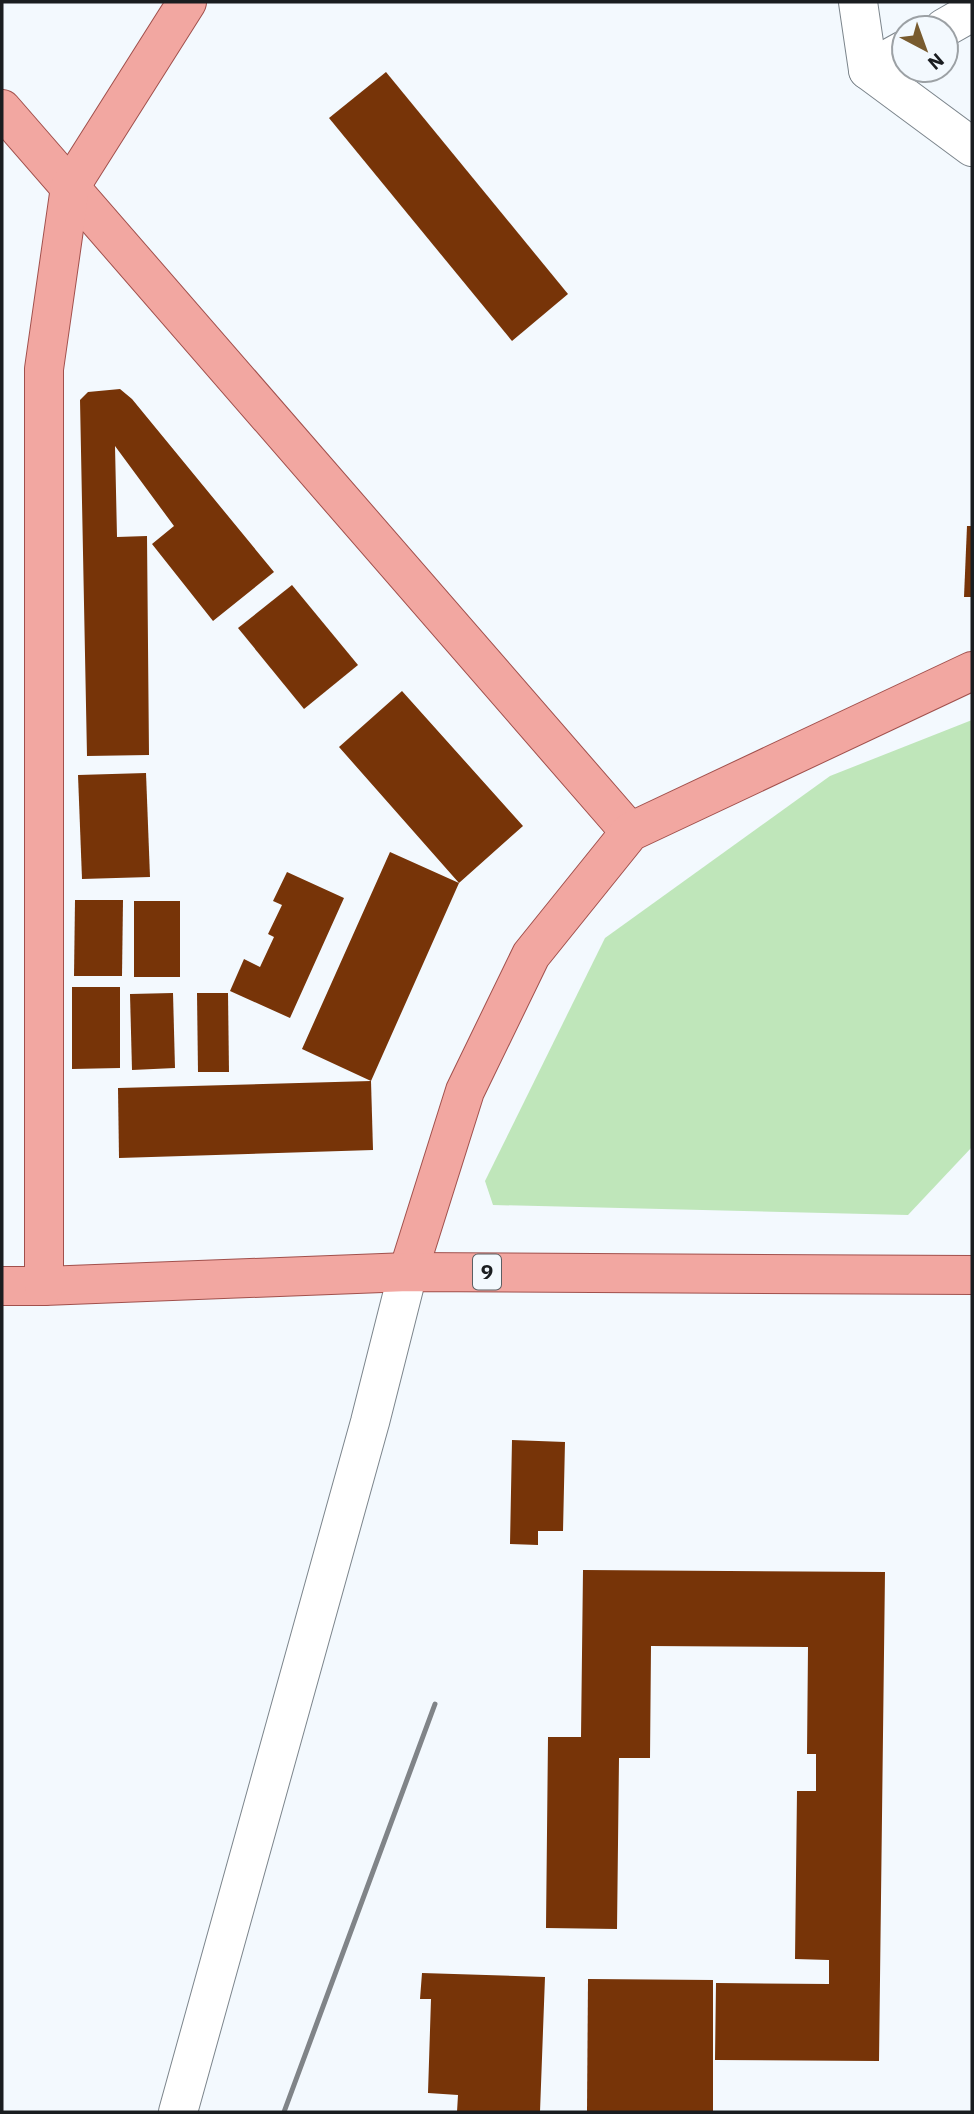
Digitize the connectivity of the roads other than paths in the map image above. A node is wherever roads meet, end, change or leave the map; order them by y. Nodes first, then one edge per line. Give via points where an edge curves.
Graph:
1 (187, 2) edge
2 (858, 2) edge
3 (890, 58) edge
4 (868, 70) junction
5 (2, 109) edge
6 (972, 146) edge
7 (69, 187) junction
8 (972, 671) edge
9 (630, 832) junction
10 (408, 1272) junction
11 (972, 1275) edge
12 (2, 1286) edge
13 (44, 1286) junction
14 (178, 2112) edge

1 - 7 main road
2 - 4 street
3 - 4 street
4 - 6 street
5 - 7 main road
7 - 9 main road
7 - 13 main road via 44,369
8 - 9 main road
9 - 10 main road via 531,954 465,1091
10 - 11 main road, 9
10 - 13 main road, 9
10 - 14 street
12 - 13 main road, 9

